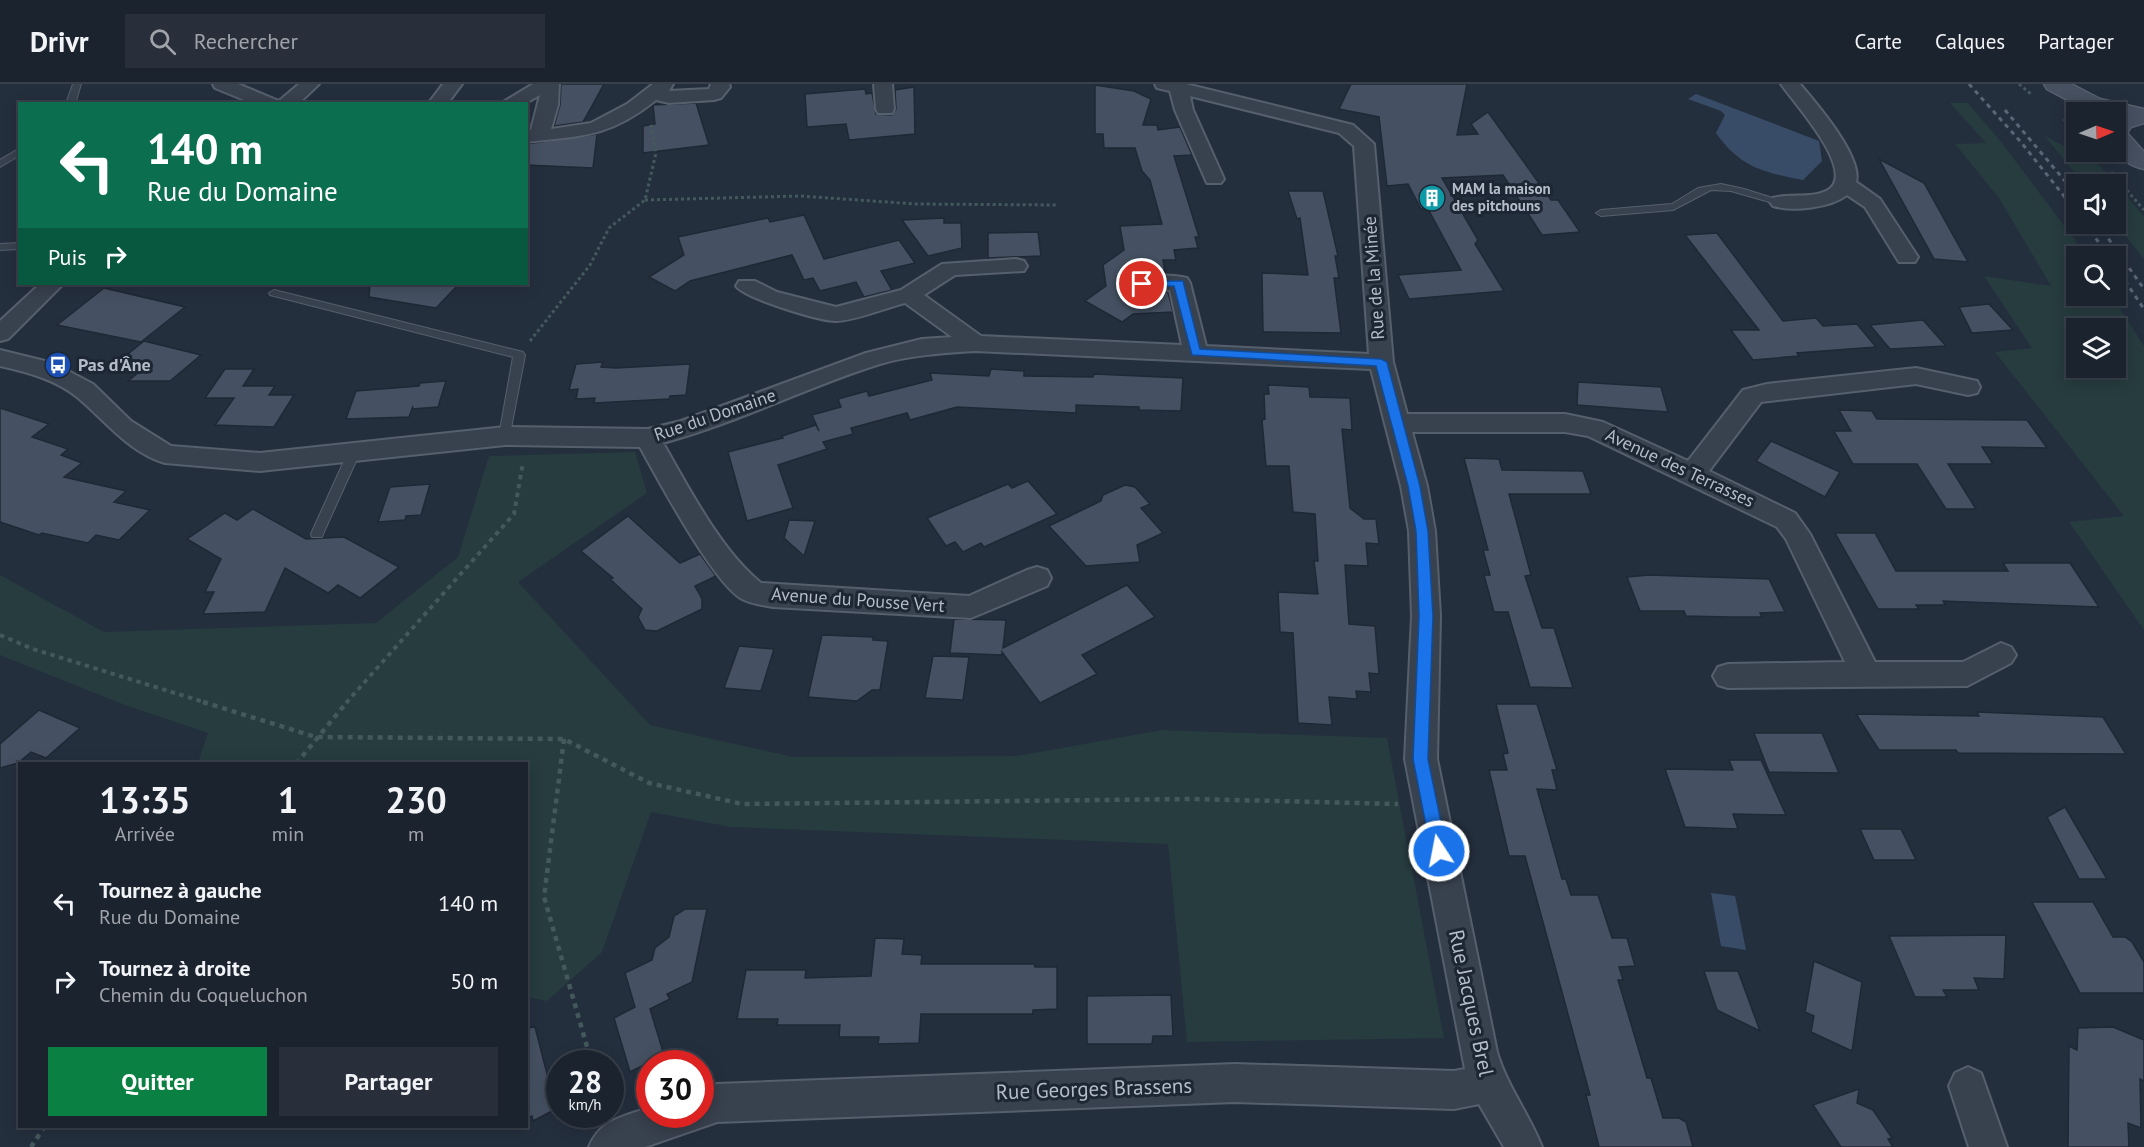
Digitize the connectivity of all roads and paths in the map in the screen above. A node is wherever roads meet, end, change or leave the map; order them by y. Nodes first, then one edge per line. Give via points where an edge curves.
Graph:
1 (77, 84) edge
2 (222, 84) edge
3 (310, 84) edge
4 (453, 84) edge
5 (548, 84) edge
6 (720, 84) edge
7 (883, 84) edge
8 (1790, 84) edge
9 (2049, 84) edge
10 (2055, 84) edge
11 (1172, 86) edge
12 (658, 89) edge
13 (71, 102) edge
14 (268, 102) edge
15 (288, 102) edge
16 (439, 102) edge
17 (513, 102) edge
18 (2067, 102) edge
19 (885, 109) dead end
20 (630, 110) junction
21 (2142, 116) edge
22 (2126, 120) edge
23 (533, 135) edge
24 (2126, 148) edge
25 (18, 151) edge
26 (2102, 162) edge
27 (2144, 162) edge
28 (0, 164) edge
29 (1214, 179) dead end
30 (1845, 184) junction
31 (645, 200) junction
32 (1780, 202) joint
33 (1057, 205) dead end
34 (2144, 210) edge
35 (1600, 213) dead end
36 (18, 246) edge
37 (0, 247) edge
38 (1907, 257) dead end
39 (1016, 266) dead end
40 (1142, 284) dead end
41 (51, 285) edge
42 (286, 285) edge
43 (747, 286) dead end
44 (909, 296) junction
45 (0, 334) edge
46 (975, 343) junction
47 (1196, 352) junction
48 (519, 356) junction
49 (0, 358) edge
50 (1381, 362) junction
51 (1968, 387) dead end
52 (1398, 423) junction
53 (517, 435) junction
54 (648, 438) junction
55 (355, 450) junction
56 (1692, 475) junction
57 (317, 534) dead end
58 (1037, 578) dead end
59 (0, 635) edge
60 (2001, 655) dead end
61 (1866, 674) junction
62 (1728, 676) dead end
63 (316, 737) junction
64 (564, 739) junction
65 (297, 762) edge
66 (1429, 803) junction
67 (1439, 851) joint
68 (588, 1050) edge
69 (1488, 1084) junction
70 (1968, 1086) dead end
71 (714, 1104) edge
72 (44, 1128) edge
73 (645, 1128) edge
74 (31, 1147) edge
75 (608, 1147) edge
76 (1523, 1147) edge
77 (1988, 1147) edge

1 - 13 lane
2 - 14 street
3 - 15 street
4 - 16 street
5 - 17 street
5 - 23 street via 549,105
6 - 12 street via 714,94 669,97
7 - 19 street
8 - 30 street via 1841,156 1848,173
9 - 18 main road
10 - 21 main road via 2092,104
11 - 29 street, Rue de la Minée
11 - 50 street, Rue de la Minée via 1346,129 1364,144
12 - 20 street
20 - 23 street via 575,133
20 - 31 path via 652,124 656,153
21 - 22 main road
24 - 27 main road
25 - 28 lane
26 - 34 path
30 - 32 street via 1836,194
30 - 38 street via 1873,203
31 - 33 path via 800,196 916,204
31 - 48 path via 609,228 590,265
32 - 35 lane via 1722,187 1701,190 1684,204 1673,207
36 - 37 lane
39 - 44 street via 950,269
40 - 47 street via 1179,283
41 - 45 street
42 - 48 lane via 274,293
43 - 44 street via 769,297 836,314
44 - 46 street
46 - 47 street, Rue du Domaine
46 - 54 street, Rue du Domaine via 922,347 874,358 687,428
47 - 50 street, Rue du Domaine
48 - 53 lane
49 - 55 street, Rue du Domaine via 45,369 84,390 122,427 165,454 260,462
50 - 52 street, Rue de la Minée
51 - 56 street via 1916,376 1752,396
52 - 56 street, Avenue des Terrasses via 1581,425
52 - 66 street, Rue de la Minée via 1422,531 1426,580 1420,727
53 - 54 street, Rue du Domaine
53 - 55 street, Rue du Domaine
53 - 63 path via 514,514
54 - 58 street, Avenue du Pousse Vert via 733,574 749,590 773,596 971,607
55 - 57 lane
56 - 61 street, Avenue des Terrasses via 1786,520 1797,534
59 - 63 path via 33,649
60 - 61 street via 1967,674
61 - 62 street
63 - 64 path
63 - 65 path
64 - 66 path via 649,783 742,804 1193,799
64 - 68 path via 544,897
66 - 67 street, Rue de la Minée
67 - 69 street, Rue Jacques Brel
69 - 71 street, Rue Georges Brassens via 1454,1090 1235,1083
69 - 76 street, Rue Jacques Brel
70 - 77 street
72 - 74 path
73 - 75 street via 620,1137

